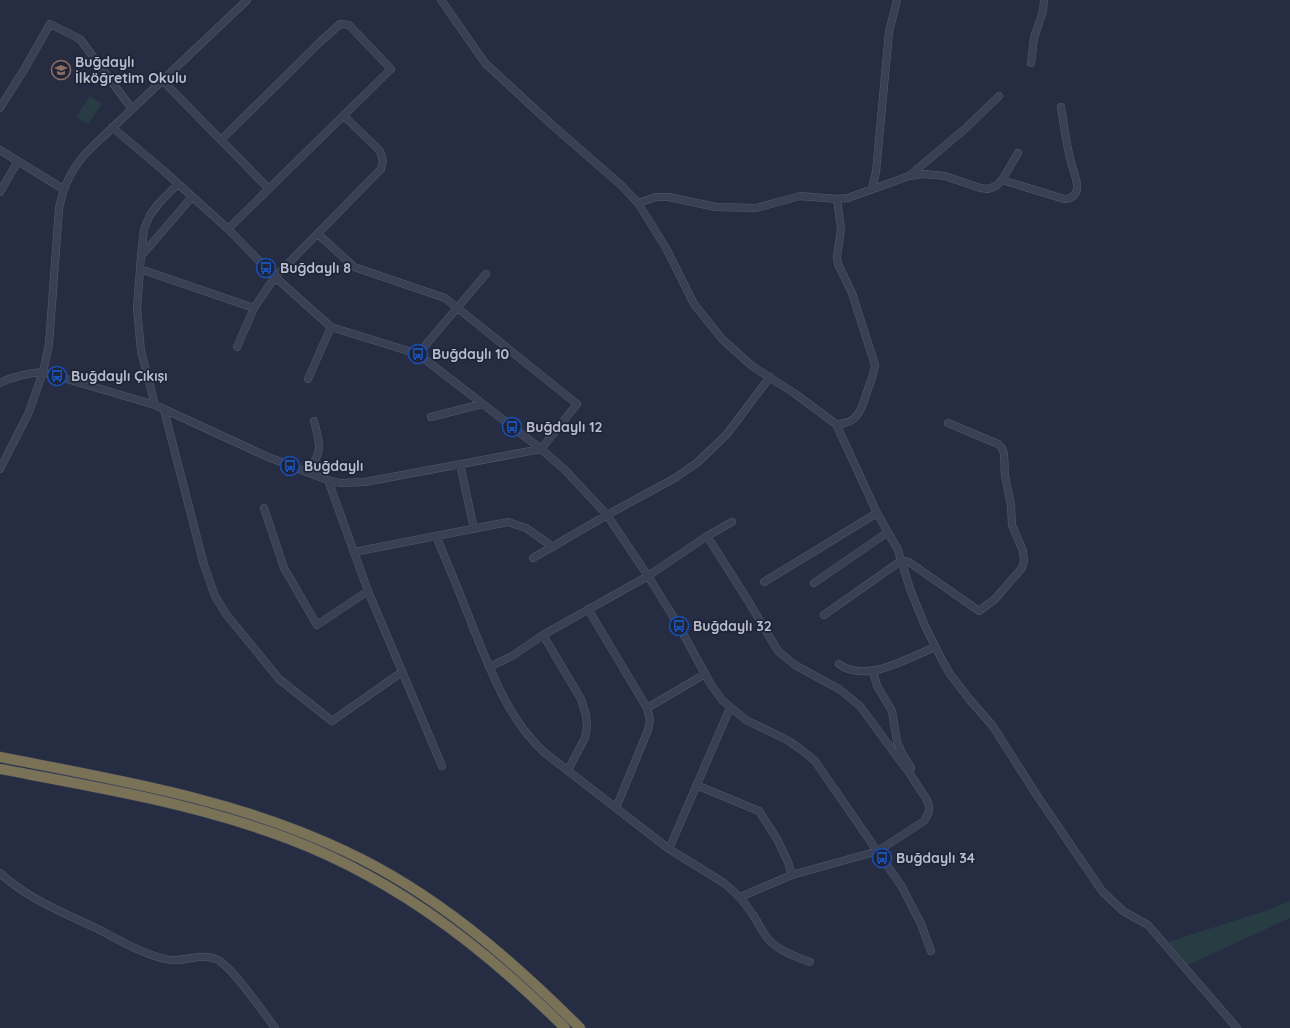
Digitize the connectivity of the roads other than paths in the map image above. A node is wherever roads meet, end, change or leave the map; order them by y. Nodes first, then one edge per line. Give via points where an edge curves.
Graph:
1 (248, 0) edge
2 (441, 0) edge
3 (897, 0) edge
4 (1044, 0) edge
5 (1031, 63) dead end
6 (162, 80) junction
7 (999, 96) dead end
8 (1061, 107) dead end
9 (0, 108) edge
10 (132, 109) junction
11 (344, 116) junction
12 (112, 127) junction
13 (221, 140) junction
14 (0, 150) edge
15 (1018, 153) dead end
16 (18, 161) junction
17 (909, 176) junction
18 (1002, 180) junction
19 (178, 184) junction
20 (872, 188) junction
21 (269, 189) junction
22 (63, 190) junction
23 (0, 192) edge
24 (192, 197) junction
25 (837, 199) junction
26 (638, 203) junction
27 (228, 230) junction
28 (318, 234) junction
29 (141, 256) junction
30 (140, 269) junction
31 (486, 274) dead end
32 (276, 277) junction
33 (254, 308) junction
34 (457, 308) junction
35 (331, 327) junction
36 (237, 347) dead end
37 (418, 354) junction
38 (43, 372) junction
39 (770, 377) junction
40 (308, 379) dead end
41 (0, 383) edge
42 (482, 404) junction
43 (156, 405) junction
44 (164, 410) junction
45 (431, 417) dead end
46 (314, 421) dead end
47 (948, 423) dead end
48 (836, 424) junction
49 (541, 449) junction
50 (460, 464) junction
51 (0, 469) edge
52 (306, 472) junction
53 (328, 480) junction
54 (264, 508) dead end
55 (877, 513) junction
56 (607, 515) junction
57 (732, 522) dead end
58 (474, 529) junction
59 (888, 532) junction
60 (436, 536) junction
61 (707, 536) junction
62 (553, 547) junction
63 (354, 552) junction
64 (533, 558) dead end
65 (901, 560) junction
66 (648, 576) junction
67 (764, 582) dead end
68 (814, 582) dead end
69 (368, 590) junction
70 (588, 609) junction
71 (824, 615) dead end
72 (544, 635) junction
73 (935, 647) junction
74 (839, 664) dead end
75 (490, 667) junction
76 (873, 671) junction
77 (402, 672) junction
78 (705, 674) junction
79 (647, 708) junction
80 (730, 708) junction
81 (0, 757) edge
82 (442, 766) dead end
83 (0, 769) edge
84 (568, 770) junction
85 (910, 774) junction
86 (696, 785) junction
87 (616, 808) junction
88 (669, 849) junction
89 (878, 851) junction
90 (0, 873) edge
91 (792, 875) junction
92 (740, 897) junction
93 (931, 951) dead end
94 (810, 962) dead end
95 (275, 1028) edge
96 (565, 1028) edge
97 (580, 1028) edge
98 (1237, 1028) edge

1 - 6 street
2 - 26 street via 485,63
3 - 20 street via 889,32 876,172
4 - 5 street via 1034,38
6 - 10 street
6 - 13 street
7 - 17 street
8 - 18 street via 1077,185 1076,194 1064,199
9 - 10 street via 50,24 80,39
10 - 12 street
11 - 13 street via 391,69 349,25 340,24
11 - 21 street
11 - 28 street via 380,151 383,165
12 - 19 street
12 - 22 street via 77,163
13 - 21 street
14 - 16 street
15 - 18 street
16 - 22 street
16 - 23 street
17 - 18 street via 938,175 985,189 993,188
17 - 20 street
19 - 24 street
19 - 29 street via 150,215 144,229
20 - 25 street via 848,198
21 - 27 street
22 - 38 street
24 - 27 street
24 - 29 street
25 - 26 street via 800,196 751,208 716,207 669,197 656,197
25 - 48 street via 841,229 838,264 852,293 875,365 859,414 849,422
26 - 39 street via 666,248 702,316 733,350
27 - 32 street
28 - 32 street
28 - 34 street via 354,267 445,298
29 - 30 street
30 - 33 street
30 - 43 street via 137,308 141,351
31 - 34 street
32 - 33 street
32 - 35 street
33 - 36 street
34 - 37 street
34 - 49 street via 577,404
35 - 37 street
35 - 40 street
37 - 42 street
38 - 41 street via 17,376
38 - 43 street
38 - 51 street via 29,412
39 - 48 street
39 - 56 street via 727,434 708,454 675,478
42 - 45 street
42 - 49 street
43 - 44 street
44 - 52 street
44 - 77 street via 211,586 226,614 279,679 332,721
46 - 52 street via 320,448 315,461
47 - 65 street via 1002,448 1012,525 1024,555 1023,564 995,599 979,611 909,562
48 - 55 street
49 - 50 street
49 - 56 street via 575,479
50 - 53 street via 357,484
50 - 58 street
52 - 53 street
53 - 63 street
54 - 69 street via 284,568 317,625
55 - 59 street
55 - 67 street
56 - 62 street
56 - 66 street
57 - 61 street
58 - 60 street
58 - 62 street via 514,523 526,528
59 - 65 street
59 - 68 street
60 - 63 street
60 - 75 street
61 - 66 street
61 - 85 street via 778,651 795,665 839,688 855,700
62 - 64 street
63 - 69 street
65 - 71 street
65 - 73 street
66 - 70 street
66 - 78 street
69 - 77 street
70 - 72 street
70 - 79 street
72 - 75 street
72 - 84 street via 581,699 586,715 585,738
73 - 76 street
73 - 98 street via 960,687 992,725 1102,891 1123,911 1148,925
74 - 76 street via 852,671
75 - 84 street via 524,732 545,753
76 - 85 street via 877,686 892,711 898,742 911,769
77 - 82 street
78 - 79 street
78 - 80 street
79 - 87 street via 650,720 648,730
80 - 86 street
80 - 89 street via 754,725 797,746 815,761
81 - 97 highway via 144,786 226,806 286,826 346,851 401,881 462,923 524,974
83 - 96 highway via 189,808 268,831 332,857 395,890 450,926 496,964
84 - 87 street
85 - 89 street via 927,800 928,816
86 - 88 street
86 - 91 street via 759,811 777,838
87 - 88 street
88 - 92 street via 724,883
89 - 91 street
89 - 93 street via 908,897
90 - 95 street via 32,897 138,949 170,960 200,956 218,960 225,965
91 - 92 street
92 - 94 street via 769,940 786,952

